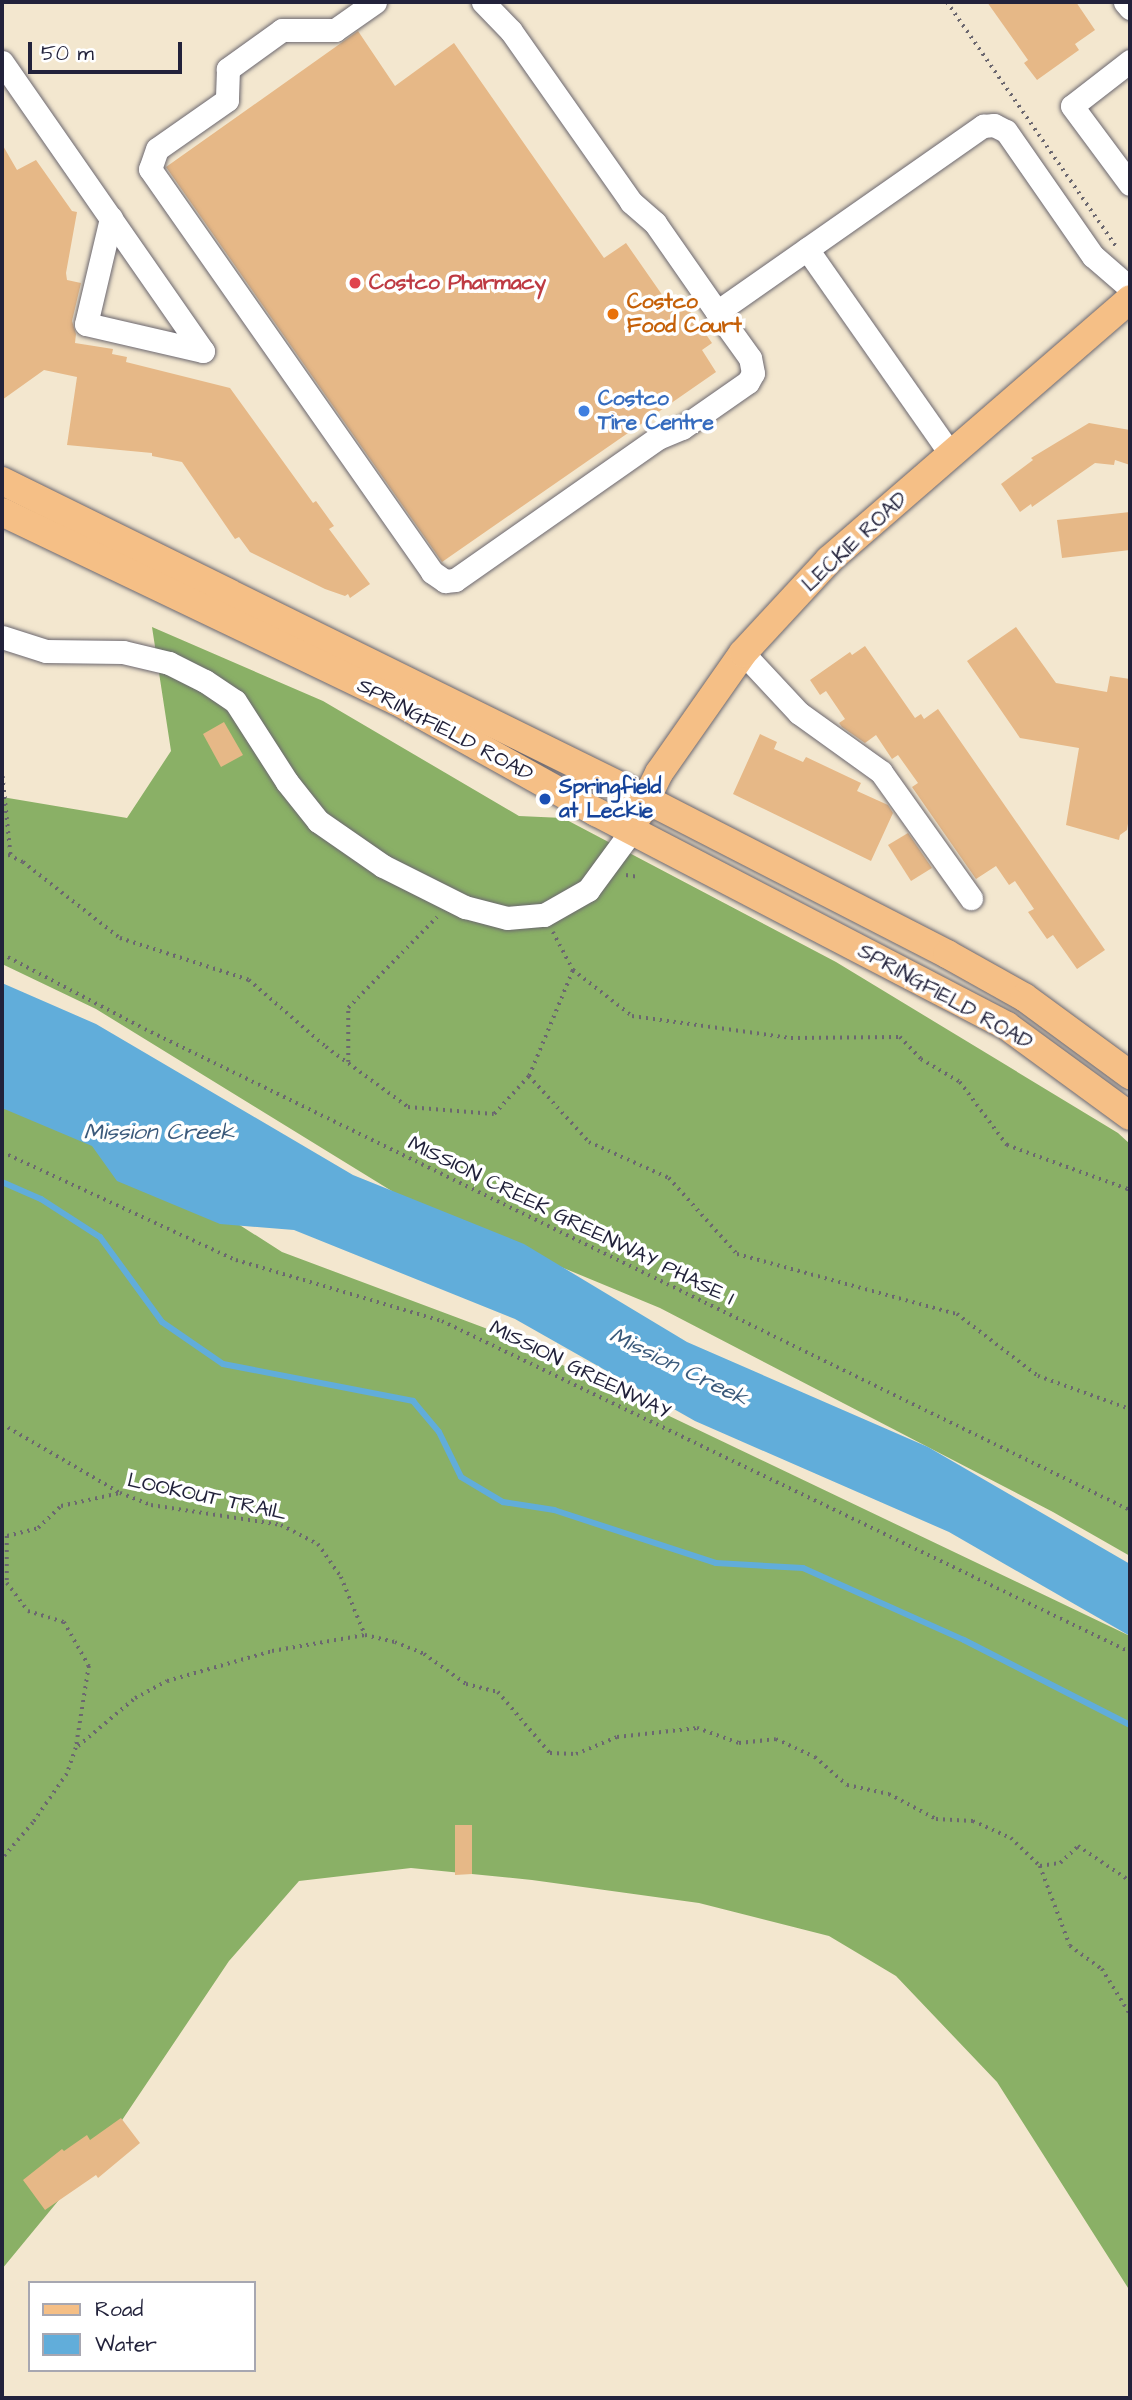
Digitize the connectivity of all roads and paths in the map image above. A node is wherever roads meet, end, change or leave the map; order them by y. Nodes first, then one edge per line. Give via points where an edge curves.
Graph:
1 (375, 2) edge
2 (483, 2) edge
3 (1125, 2) edge
4 (1130, 8) edge
5 (1130, 61) edge
6 (2, 62) edge
7 (1130, 184) edge
8 (111, 218) junction
9 (807, 249) junction
10 (1130, 288) edge
11 (1130, 299) edge
12 (718, 312) junction
13 (951, 454) junction
14 (2, 481) edge
15 (2, 512) edge
16 (2, 637) edge
17 (743, 653) junction
18 (2, 769) edge
19 (646, 799) junction
20 (632, 830) junction
21 (2, 852) edge
22 (11, 857) junction
23 (971, 898) dead end
24 (453, 900) junction
25 (544, 915) junction
26 (2, 954) edge
27 (573, 970) junction
28 (348, 1063) junction
29 (1130, 1075) edge
30 (529, 1076) junction
31 (1130, 1116) edge
32 (2, 1152) edge
33 (1130, 1192) edge
34 (1130, 1409) edge
35 (2, 1423) edge
36 (120, 1493) junction
37 (1130, 1510) edge
38 (4, 1537) edge
39 (365, 1635) junction
40 (1130, 1652) edge
41 (76, 1748) junction
42 (2, 1859) edge
43 (1040, 1866) junction
44 (1130, 1881) edge
45 (1130, 2014) edge

1 - 12 lane via 335,30 282,30 228,69 227,100 157,149 150,169 432,572 445,581 455,580 658,438 682,428 748,382 754,373 750,358
2 - 12 lane via 511,31 631,202 655,223
3 - 4 lane
5 - 7 lane via 1072,106
6 - 8 lane
8 - 8 lane via 141,262 203,351 86,324
9 - 10 lane via 983,126 994,125 1006,131 1093,256
9 - 12 lane
9 - 13 lane
11 - 13 main road, LECKIE ROAD
13 - 17 main road, LECKIE ROAD via 829,561
14 - 19 main road, SPRINGFIELD ROAD
15 - 20 main road, SPRINGFIELD ROAD via 397,701
16 - 24 lane via 46,651 123,652 169,663 205,681 234,701 318,821 383,866
17 - 19 main road, LECKIE ROAD via 659,773
17 - 23 lane via 799,713 881,772
18 - 22 path
19 - 20 main road, LECKIE ROAD
19 - 29 main road, SPRINGFIELD ROAD via 1024,997
20 - 25 lane via 588,890
20 - 31 main road, SPRINGFIELD ROAD via 1007,1026
21 - 22 path
22 - 28 path via 120,938 249,980
24 - 25 lane via 507,918
24 - 28 path via 348,1008
25 - 27 path
26 - 37 path, MISSION CREEK GREENWAY PHASE I via 170,1042
27 - 30 path
27 - 33 path via 632,1016 792,1038 900,1037 921,1059 960,1082 1007,1144
28 - 30 path via 408,1107 494,1114
30 - 34 path via 589,1142 669,1178 737,1254 957,1314 1038,1376
32 - 40 path, MISSION GREENWAY via 236,1260 442,1321
35 - 36 path
36 - 38 path, LOOKOUT TRAIL via 61,1506 38,1528
36 - 39 path, LOOKOUT TRAIL via 151,1505 281,1525 318,1544 341,1577
38 - 41 path via 8,1583 28,1611 64,1622 89,1666
39 - 41 path via 272,1651 167,1681 135,1699
39 - 43 path via 424,1654 466,1684 498,1692 550,1753 576,1754 617,1737 697,1728 739,1743 776,1739 815,1757 847,1785 889,1794 936,1819 974,1821 1012,1838
41 - 42 path via 67,1774
43 - 44 path via 1060,1863 1078,1846
43 - 45 path via 1070,1946 1102,1969

